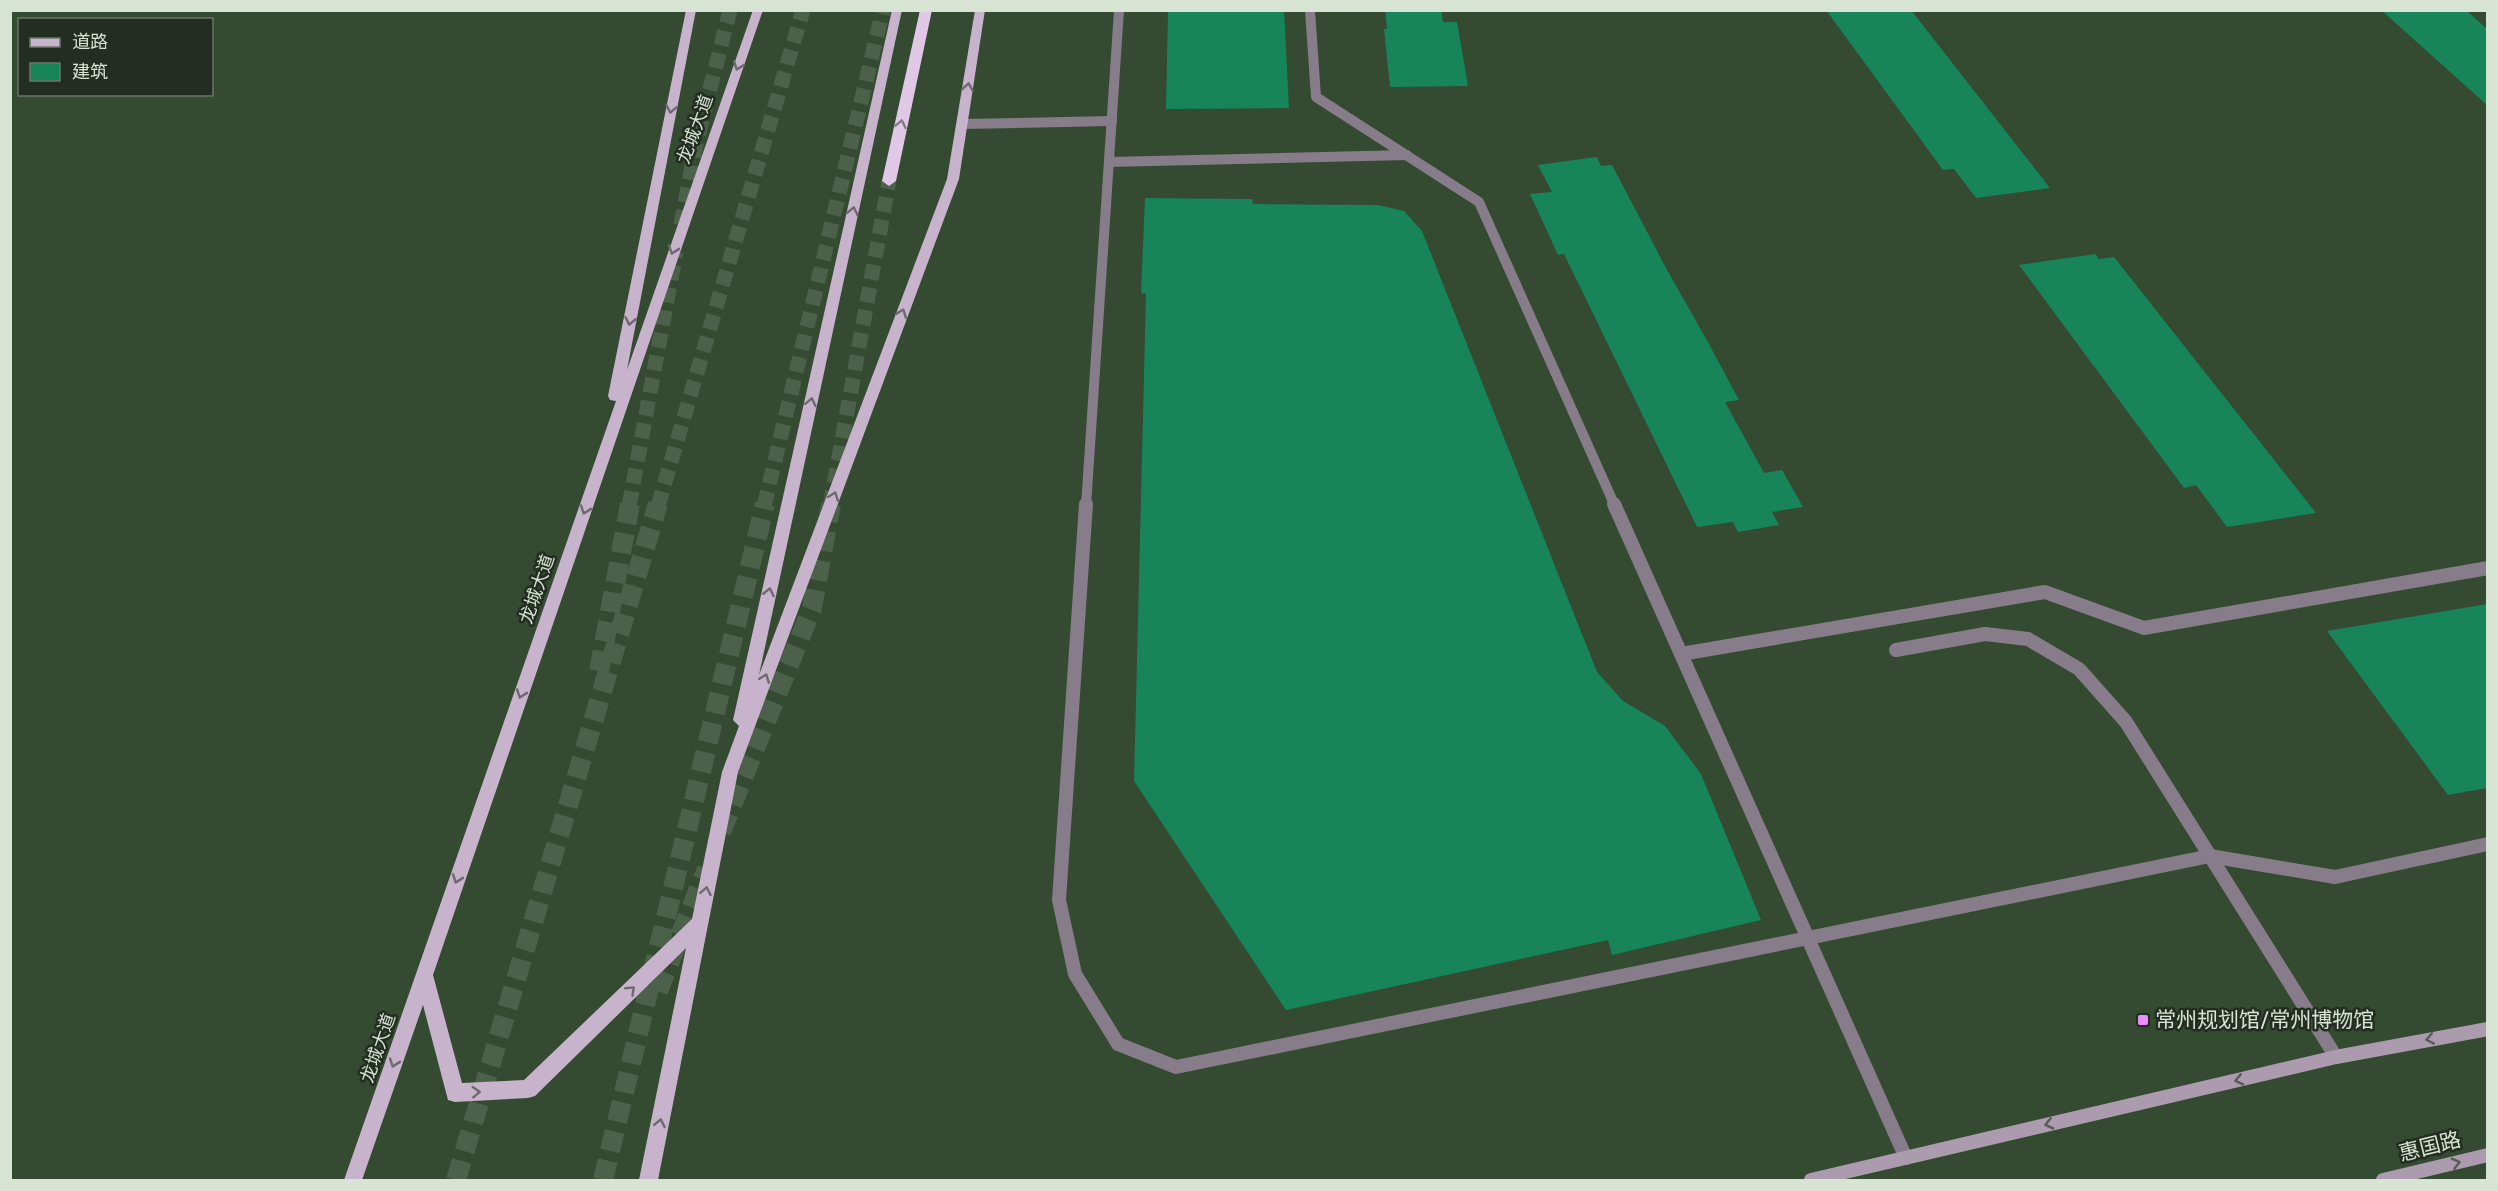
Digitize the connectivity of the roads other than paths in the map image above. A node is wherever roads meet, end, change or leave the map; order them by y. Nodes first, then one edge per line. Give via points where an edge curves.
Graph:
1 (691, 10) edge
2 (758, 10) edge
3 (897, 10) edge
4 (926, 10) edge
5 (980, 10) edge
6 (1119, 10) edge
7 (1310, 10) edge
8 (1112, 121) junction
9 (962, 124) junction
10 (1407, 155) junction
11 (1109, 162) junction
12 (889, 181) tunnel mouth
13 (604, 455) junction
14 (2487, 568) edge
15 (1896, 650) dead end
16 (1681, 654) junction
17 (730, 772) junction
18 (2487, 844) edge
19 (2210, 856) junction
20 (700, 923) junction
21 (1808, 939) junction
22 (424, 975) junction
23 (2487, 1029) edge
24 (2336, 1058) junction
25 (2487, 1155) edge
26 (1906, 1158) junction
27 (353, 1180) edge
28 (648, 1180) edge
29 (1811, 1180) edge
30 (2383, 1180) edge

1 -> 13 main road
2 -> 13 main road, 龙城大道
17 -> 3 main road
12 -> 4 highway
9 -> 5 main road
6 - 8 lane
7 - 10 lane via 1316,97
8 - 9 lane
8 - 11 lane
17 -> 9 main road via 953,179
10 - 11 lane
10 - 16 lane via 1479,202
11 - 21 lane via 1059,900 1074,974 1119,1044 1176,1067
13 -> 22 main road, 龙城大道
14 - 16 lane via 2144,628 2046,591
15 - 19 lane via 1985,634 2028,639 2079,669 2126,722
16 - 21 lane
20 -> 17 main road
18 - 19 lane via 2335,877
19 - 21 lane
19 - 24 lane
22 -> 20 main road via 455,1093 528,1089
28 -> 20 main road
21 - 26 lane
22 -> 27 main road, 龙城大道
23 -> 24 street
24 -> 26 street
30 -> 25 street, 惠国路
26 - 29 street

